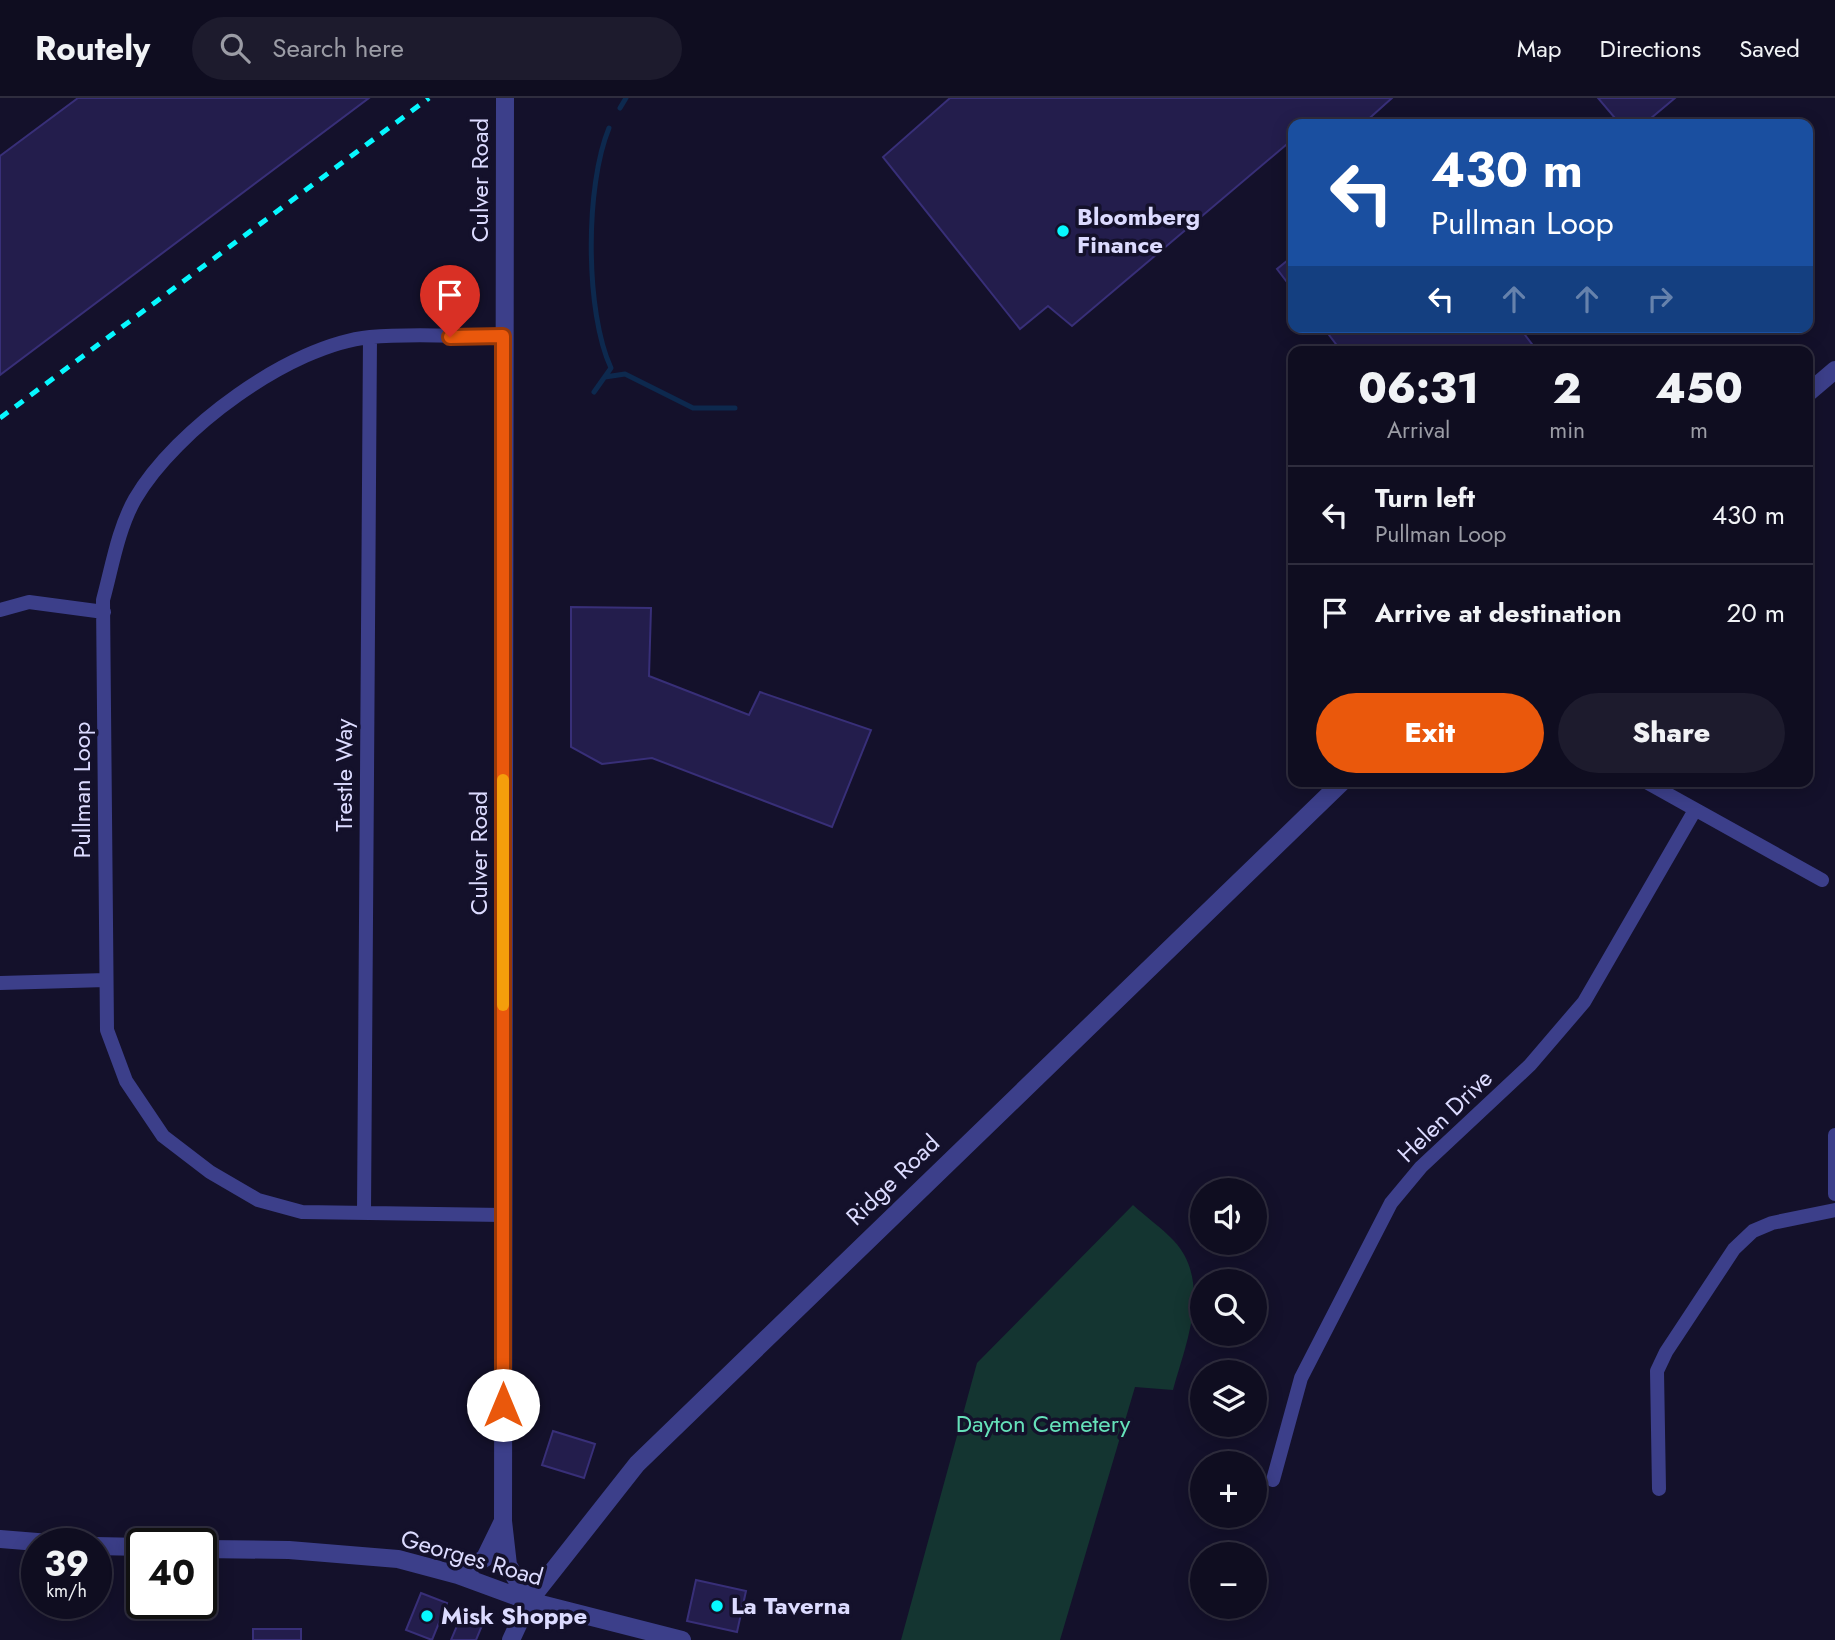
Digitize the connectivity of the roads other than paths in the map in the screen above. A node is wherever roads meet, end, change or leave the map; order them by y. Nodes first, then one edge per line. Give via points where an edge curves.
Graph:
1 (505, 98) edge
2 (503, 336) junction
3 (370, 337) junction
4 (1835, 370) edge
5 (1813, 389) edge
6 (0, 610) edge
7 (104, 612) junction
8 (1337, 787) edge
9 (1655, 787) edge
10 (1695, 810) junction
11 (1822, 880) dead end
12 (106, 980) junction
13 (0, 983) edge
14 (1835, 1135) edge
15 (1835, 1194) edge
16 (1835, 1210) edge
17 (364, 1213) junction
18 (503, 1214) junction
19 (1273, 1480) dead end
20 (1659, 1489) dead end
21 (503, 1521) junction
22 (0, 1539) edge
23 (21, 1541) edge
24 (217, 1549) edge
25 (458, 1575) junction
26 (528, 1601) junction
27 (511, 1640) edge
28 (682, 1640) edge

1 - 2 street, Culver Road
2 - 3 street, Pullman Loop
2 - 18 street, Culver Road
3 - 7 street, Pullman Loop via 329,345 284,366 178,443 134,500 119,537
3 - 17 street, Trestle Way
4 - 5 street
6 - 7 street via 29,602
7 - 12 street, Pullman Loop
8 - 26 street, Ridge Road via 699,1401 637,1464
9 - 10 street
10 - 11 street
10 - 19 street, Helen Drive via 1576,1012 1530,1065 1422,1167 1391,1203 1301,1378
12 - 13 street
12 - 17 street, Pullman Loop via 107,1030 126,1081 163,1136 210,1172 258,1200 302,1212
14 - 15 street
16 - 20 street via 1753,1231 1734,1249 1666,1352 1657,1371
17 - 18 street, Pullman Loop
18 - 21 street, Culver Road
21 - 25 street via 482,1561
21 - 26 street, Culver Road via 508,1565
22 - 23 street
24 - 25 street, Georges Road via 398,1559
25 - 26 street, Georges Road
26 - 27 street, Ridge Road
26 - 28 street, Georges Road

